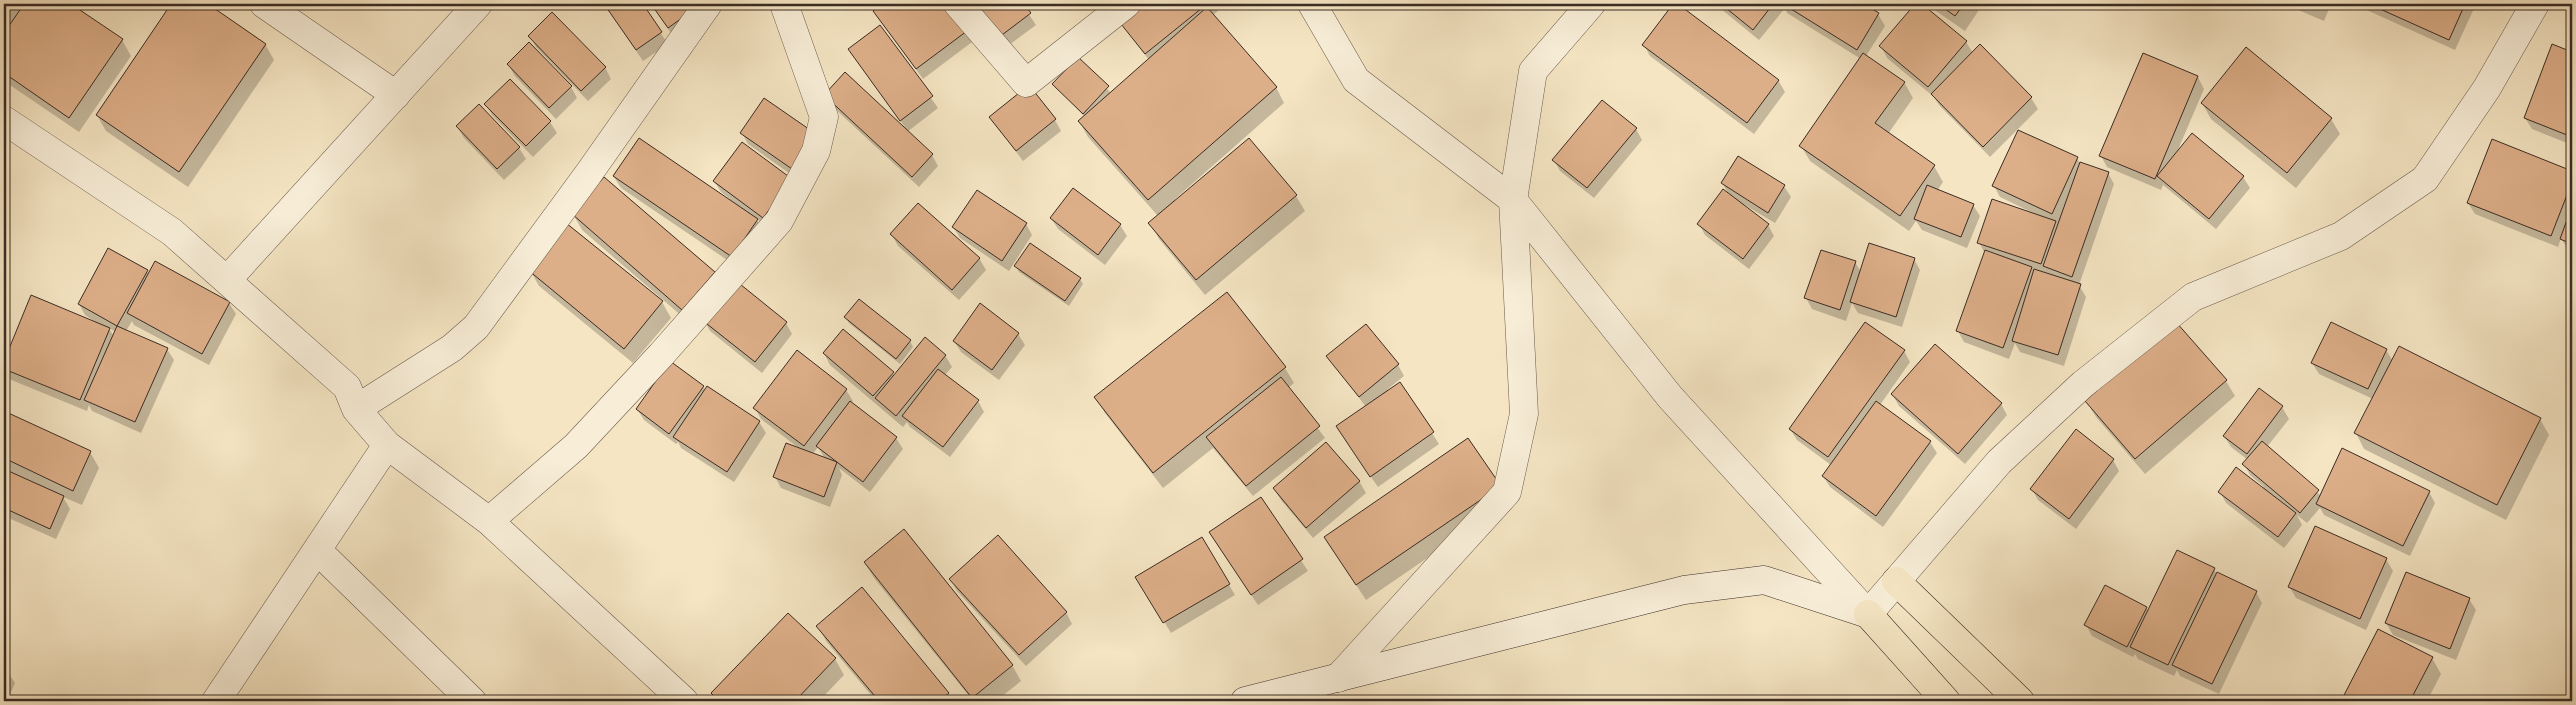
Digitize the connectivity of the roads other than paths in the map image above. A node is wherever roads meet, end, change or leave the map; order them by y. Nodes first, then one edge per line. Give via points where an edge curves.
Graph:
1 (264, 4) edge
2 (478, 4) edge
3 (708, 4) edge
4 (784, 4) edge
5 (958, 4) edge
6 (1126, 4) edge
7 (1312, 4) edge
8 (1591, 4) edge
9 (2535, 4) edge
10 (396, 95) junction
11 (4, 120) edge
12 (1513, 200) junction
13 (227, 280) junction
14 (356, 409) junction
15 (387, 445) junction
16 (489, 521) junction
17 (317, 550) junction
18 (1896, 581) junction
19 (1868, 614) junction
20 (1338, 678) junction
21 (216, 701) edge
22 (472, 701) edge
23 (684, 701) edge
24 (1245, 701) edge
25 (1946, 701) edge
26 (2020, 701) edge

1 - 10 street
2 - 10 street
3 - 14 street via 476,327 452,348
4 - 16 street via 824,117 816,151 779,222 576,446
5 - 6 street via 1026,83
7 - 12 street via 1356,80
8 - 12 street via 1533,70
9 - 18 street via 2487,88 2425,179 2342,236 2193,297 2083,384 1999,462
10 - 13 street
11 - 13 street via 172,232
12 - 19 street via 1670,397
12 - 20 street via 1524,414 1507,492
13 - 14 street via 347,388
14 - 15 street
15 - 16 street
15 - 17 street
16 - 23 street
17 - 21 street
17 - 22 street
18 - 19 street
18 - 26 main road
19 - 20 street via 1764,580 1684,590
19 - 25 main road
20 - 24 street

